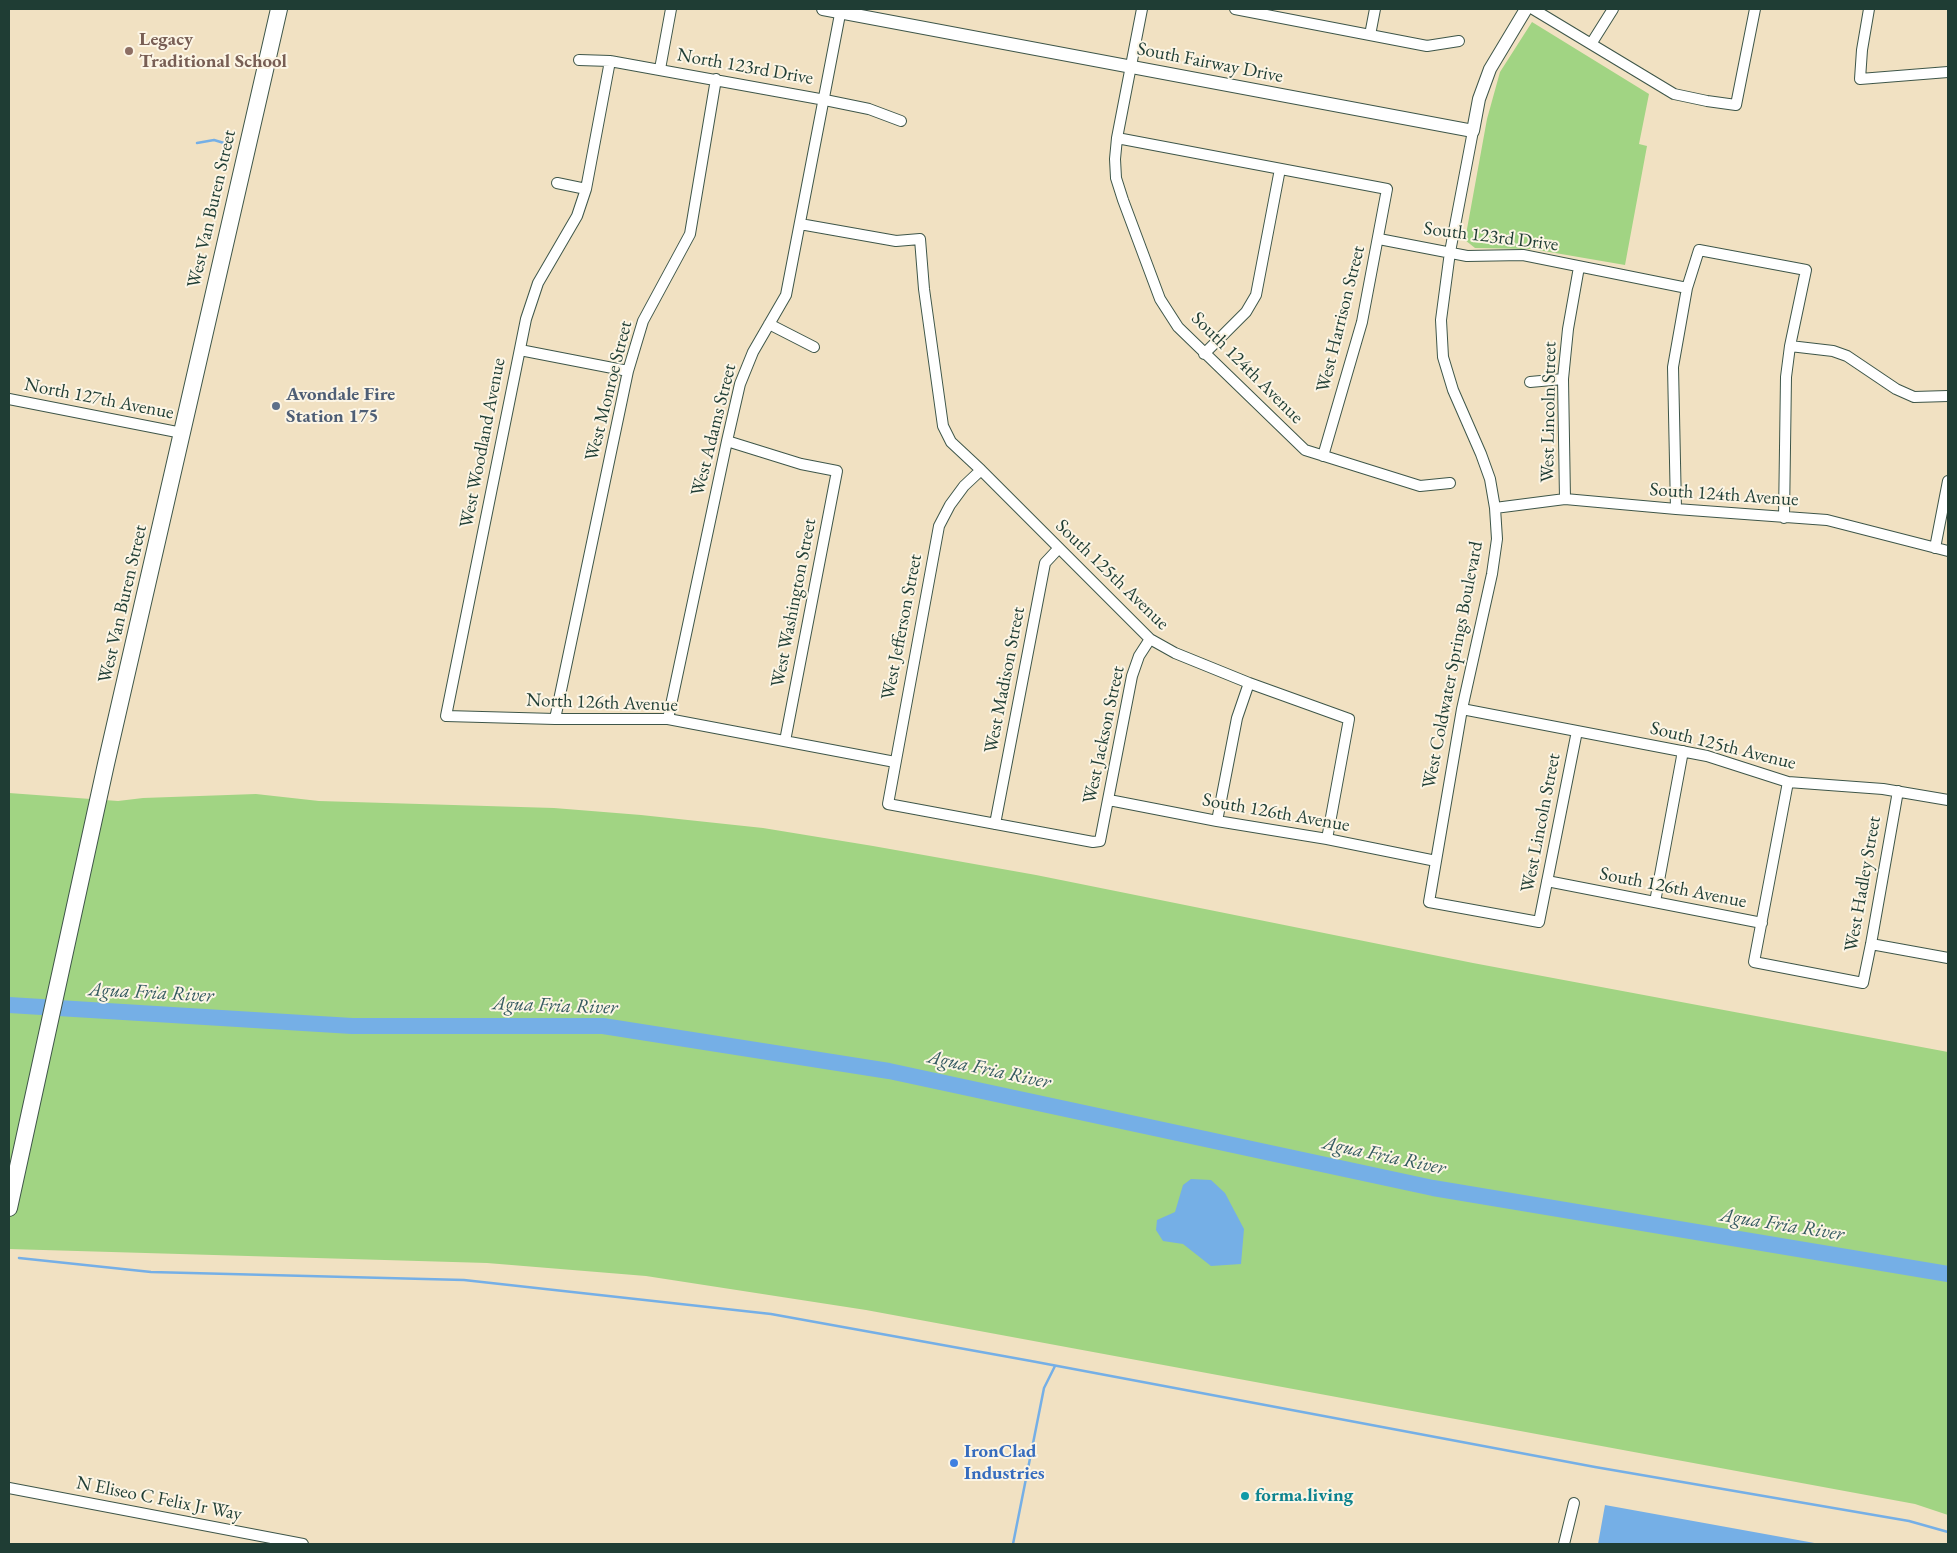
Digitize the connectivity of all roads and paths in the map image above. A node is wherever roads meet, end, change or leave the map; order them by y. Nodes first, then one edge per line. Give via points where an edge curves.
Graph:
1 (279, 9) edge
2 (671, 9) edge
3 (823, 9) edge
4 (1142, 9) edge
5 (1235, 9) edge
6 (1375, 9) edge
7 (1526, 9) edge
8 (1533, 9) edge
9 (1613, 9) edge
10 (1755, 9) edge
11 (1869, 9) edge
12 (841, 10) edge
13 (1262, 11) edge
14 (1370, 35) junction
15 (1459, 41) dead end
16 (1591, 44) junction
17 (579, 60) dead end
18 (610, 61) junction
19 (1131, 67) junction
20 (660, 69) junction
21 (1948, 72) edge
22 (716, 79) junction
23 (825, 100) junction
24 (901, 121) dead end
25 (1473, 131) junction
26 (1117, 138) junction
27 (1280, 169) junction
28 (557, 184) dead end
29 (586, 188) junction
30 (800, 224) junction
31 (1379, 239) junction
32 (1450, 252) junction
33 (1580, 267) junction
34 (1687, 288) junction
35 (769, 324) junction
36 (1790, 346) junction
37 (814, 347) dead end
38 (520, 350) junction
39 (1204, 354) junction
40 (628, 371) junction
41 (1563, 379) junction
42 (1530, 382) dead end
43 (1948, 396) edge
44 (9, 399) edge
45 (182, 433) junction
46 (726, 441) junction
47 (1323, 456) junction
48 (981, 470) junction
49 (1948, 481) edge
50 (1450, 483) dead end
51 (1565, 498) junction
52 (1495, 508) junction
53 (1676, 509) junction
54 (1784, 518) junction
55 (1058, 548) junction
56 (1935, 548) junction
57 (1948, 551) edge
58 (1150, 639) junction
59 (1249, 683) junction
60 (1462, 709) junction
61 (446, 716) joint
62 (555, 719) junction
63 (668, 719) junction
64 (1577, 731) junction
65 (785, 741) junction
66 (1683, 751) junction
67 (895, 762) junction
68 (1788, 782) junction
69 (1898, 791) junction
70 (1109, 800) junction
71 (1948, 800) edge
72 (1217, 821) junction
73 (995, 824) junction
74 (1327, 839) junction
75 (1436, 861) junction
76 (1547, 881) junction
77 (1655, 902) junction
78 (1539, 922) joint
79 (1762, 923) junction
80 (1871, 944) junction
81 (1948, 958) edge
82 (9, 1208) edge
83 (9, 1488) edge
84 (1574, 1503) dead end
85 (303, 1544) edge
86 (1564, 1544) edge

1 - 45 main road, West Van Buren Street
2 - 20 street
3 - 12 street, South Fairway Drive
4 - 19 street
5 - 13 street
6 - 14 street
7 - 25 street, West Coldwater Springs Boulevard via 1490,69
8 - 16 street
9 - 16 street
10 - 16 street via 1736,105 1674,94
11 - 21 street via 1860,79
12 - 19 street, South Fairway Drive
12 - 23 street, West Adams Street
13 - 14 street
14 - 15 street via 1427,46
17 - 18 street, North 123rd Drive
18 - 20 street, North 123rd Drive
18 - 29 street, West Woodland Avenue
19 - 25 street, South Fairway Drive
19 - 26 street
20 - 22 street, North 123rd Drive
22 - 23 street, North 123rd Drive
22 - 40 street, West Monroe Street via 690,234 644,321
23 - 24 street, North 123rd Drive via 869,109
23 - 30 street, West Adams Street
25 - 32 street, West Coldwater Springs Boulevard
26 - 27 street
26 - 39 street, South 124th Avenue via 1116,178 1160,299 1178,327
27 - 31 street, West Harrison Street via 1387,188
27 - 39 street via 1256,296 1246,312
28 - 29 street
29 - 38 street, West Woodland Avenue via 577,216 538,284
30 - 35 street, West Adams Street via 786,295
30 - 48 street, South 125th Avenue via 896,241 920,239 943,426 951,442
31 - 32 street, South 123rd Drive
31 - 47 street, West Harrison Street via 1362,322
32 - 33 street, South 123rd Drive via 1467,256 1523,255
32 - 52 street, West Coldwater Springs Boulevard via 1441,320 1443,357 1453,390 1490,479
33 - 34 street, South 123rd Drive
33 - 41 street, West Lincoln Street via 1568,329
34 - 36 street via 1699,250 1806,270
34 - 53 street via 1672,367
35 - 37 street
35 - 46 street, West Adams Street via 740,384
36 - 43 street via 1833,351 1847,356 1896,389 1914,397
36 - 54 street via 1786,377
38 - 40 street
38 - 61 street, West Woodland Avenue
39 - 47 street, South 124th Avenue via 1305,450
40 - 62 street, West Monroe Street
41 - 42 street
41 - 51 street, West Lincoln Street
44 - 45 street, North 127th Avenue
45 - 82 main road, West Van Buren Street
46 - 63 street, West Adams Street
46 - 65 street, West Washington Street via 801,464 837,471
47 - 50 street, South 124th Avenue via 1420,486
48 - 55 street, South 125th Avenue
48 - 67 street, West Jefferson Street via 964,486 939,526
49 - 56 street
51 - 52 street, South 124th Avenue
51 - 53 street, South 124th Avenue
52 - 60 street, West Coldwater Springs Boulevard via 1497,539 1493,565
53 - 54 street, South 124th Avenue
54 - 56 street, South 124th Avenue via 1827,520
55 - 58 street, South 125th Avenue
55 - 73 street, West Madison Street via 1045,563
56 - 57 street, South 124th Avenue
58 - 59 street, South 125th Avenue via 1175,654
58 - 70 street, West Jackson Street via 1132,676
59 - 72 street via 1238,718
59 - 74 street, South 125th Avenue via 1349,719
60 - 64 street, South 125th Avenue
60 - 75 street, West Coldwater Springs Boulevard
61 - 62 street, North 126th Avenue
62 - 63 street, North 126th Avenue
63 - 65 street, North 126th Avenue
64 - 66 street, South 125th Avenue
64 - 76 street, West Lincoln Street
65 - 67 street
66 - 68 street, South 125th Avenue
66 - 77 street
67 - 73 street, West Jefferson Street via 888,804
68 - 69 street, South 125th Avenue
68 - 79 street
69 - 71 street, South 125th Avenue
69 - 80 street, West Hadley Street
70 - 72 street, South 126th Avenue
70 - 73 street, West Jackson Street via 1100,841
72 - 74 street, South 126th Avenue
74 - 75 street, South 126th Avenue
75 - 78 street, West Coldwater Springs Boulevard via 1429,902
76 - 77 street, South 126th Avenue
76 - 78 street, West Lincoln Street
77 - 79 street, South 126th Avenue
79 - 80 street, West Hadley Street via 1754,962 1863,983
80 - 81 street
83 - 85 street, N Eliseo C Felix Jr Way
84 - 86 street

